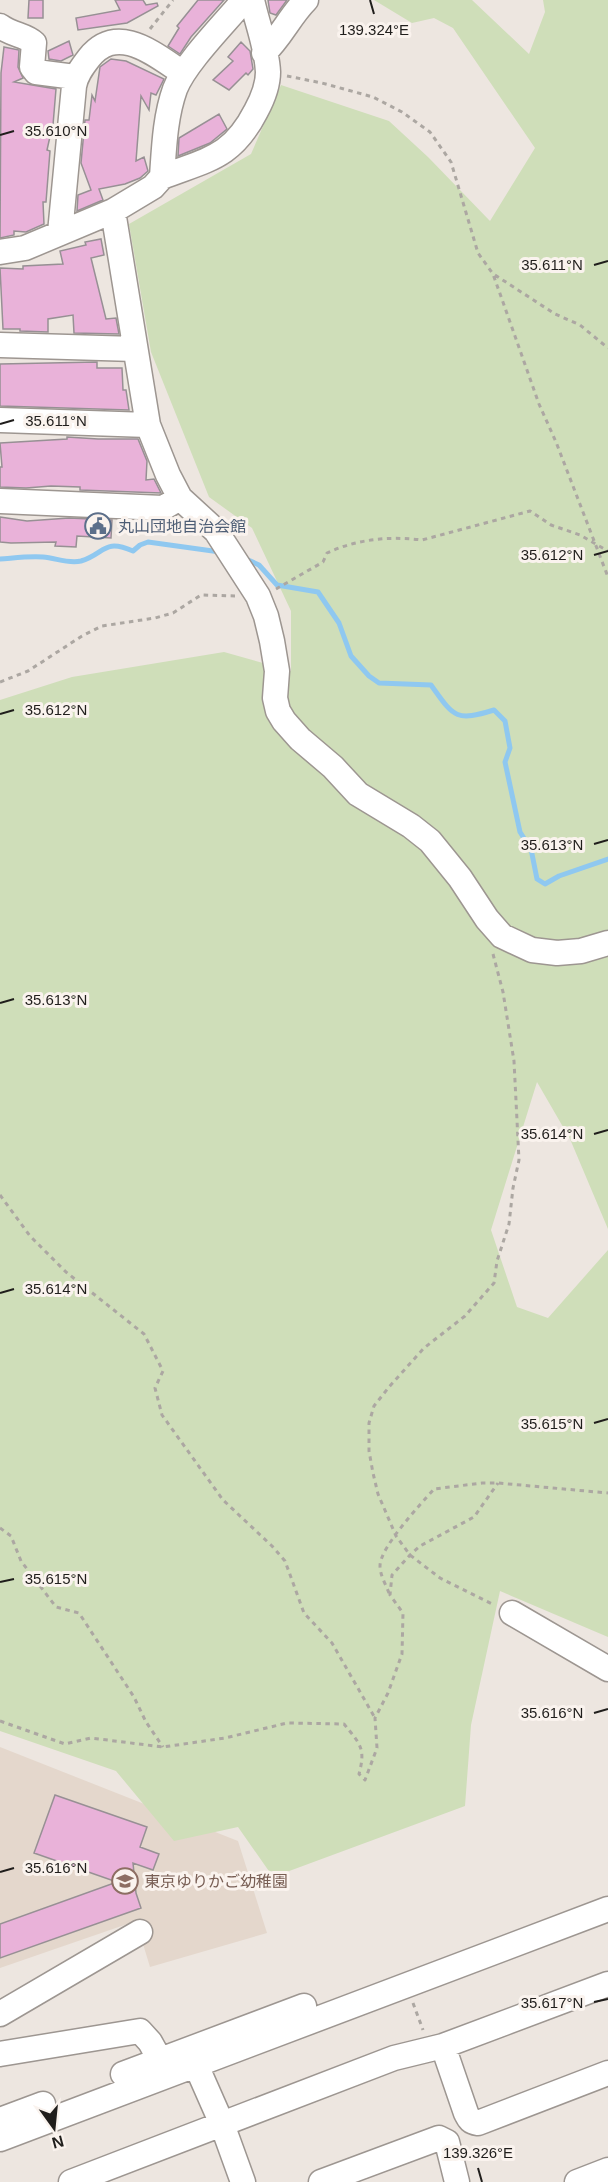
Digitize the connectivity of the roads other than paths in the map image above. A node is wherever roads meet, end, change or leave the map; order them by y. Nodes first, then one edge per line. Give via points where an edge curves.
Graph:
1 (244, 0) edge
2 (252, 0) edge
3 (306, 0) edge
4 (0, 26) edge
5 (266, 63) junction
6 (183, 74) junction
7 (75, 77) junction
8 (162, 177) junction
9 (113, 211) junction
10 (60, 233) junction
11 (0, 252) edge
12 (0, 345) edge
13 (135, 349) junction
14 (0, 420) edge
15 (148, 425) junction
16 (180, 498) junction
17 (0, 501) edge
18 (608, 943) edge
19 (512, 1614) road end
20 (608, 1669) edge
21 (608, 1892) edge
22 (608, 1909) edge
23 (140, 1932) dead end
24 (608, 1983) edge
25 (0, 2014) edge
26 (437, 2047) junction
27 (0, 2054) edge
28 (160, 2061) junction
29 (196, 2065) junction
30 (608, 2073) edge
31 (0, 2120) edge
32 (222, 2124) junction
33 (0, 2139) edge
34 (608, 2170) edge
35 (70, 2182) edge
36 (243, 2182) edge
37 (321, 2182) edge
38 (457, 2182) edge
39 (577, 2182) edge

1 - 6 street
2 - 5 street
3 - 5 street via 280,35
4 - 7 street via 32,40 32,67 36,72
5 - 8 street via 260,104 235,144 220,155
6 - 7 street via 137,44 118,42 91,55
6 - 8 street via 168,118
7 - 10 street
8 - 9 street via 153,187
9 - 10 street
9 - 13 street
10 - 11 street via 25,248
12 - 13 street
13 - 15 street
14 - 15 street
15 - 16 street
16 - 17 street via 163,508
16 - 18 street via 217,534 258,596 272,641 278,711 300,739 358,794 430,841 502,936 532,950 556,953
19 - 20 street
21 - 28 street
22 - 29 street
23 - 25 street
24 - 26 street
26 - 30 street via 466,2113 478,2123
26 - 32 street via 394,2058
27 - 28 street via 140,2031
28 - 31 street
29 - 32 street
29 - 33 street
32 - 35 street
32 - 36 street
34 - 39 street
37 - 38 street via 440,2138 447,2142

